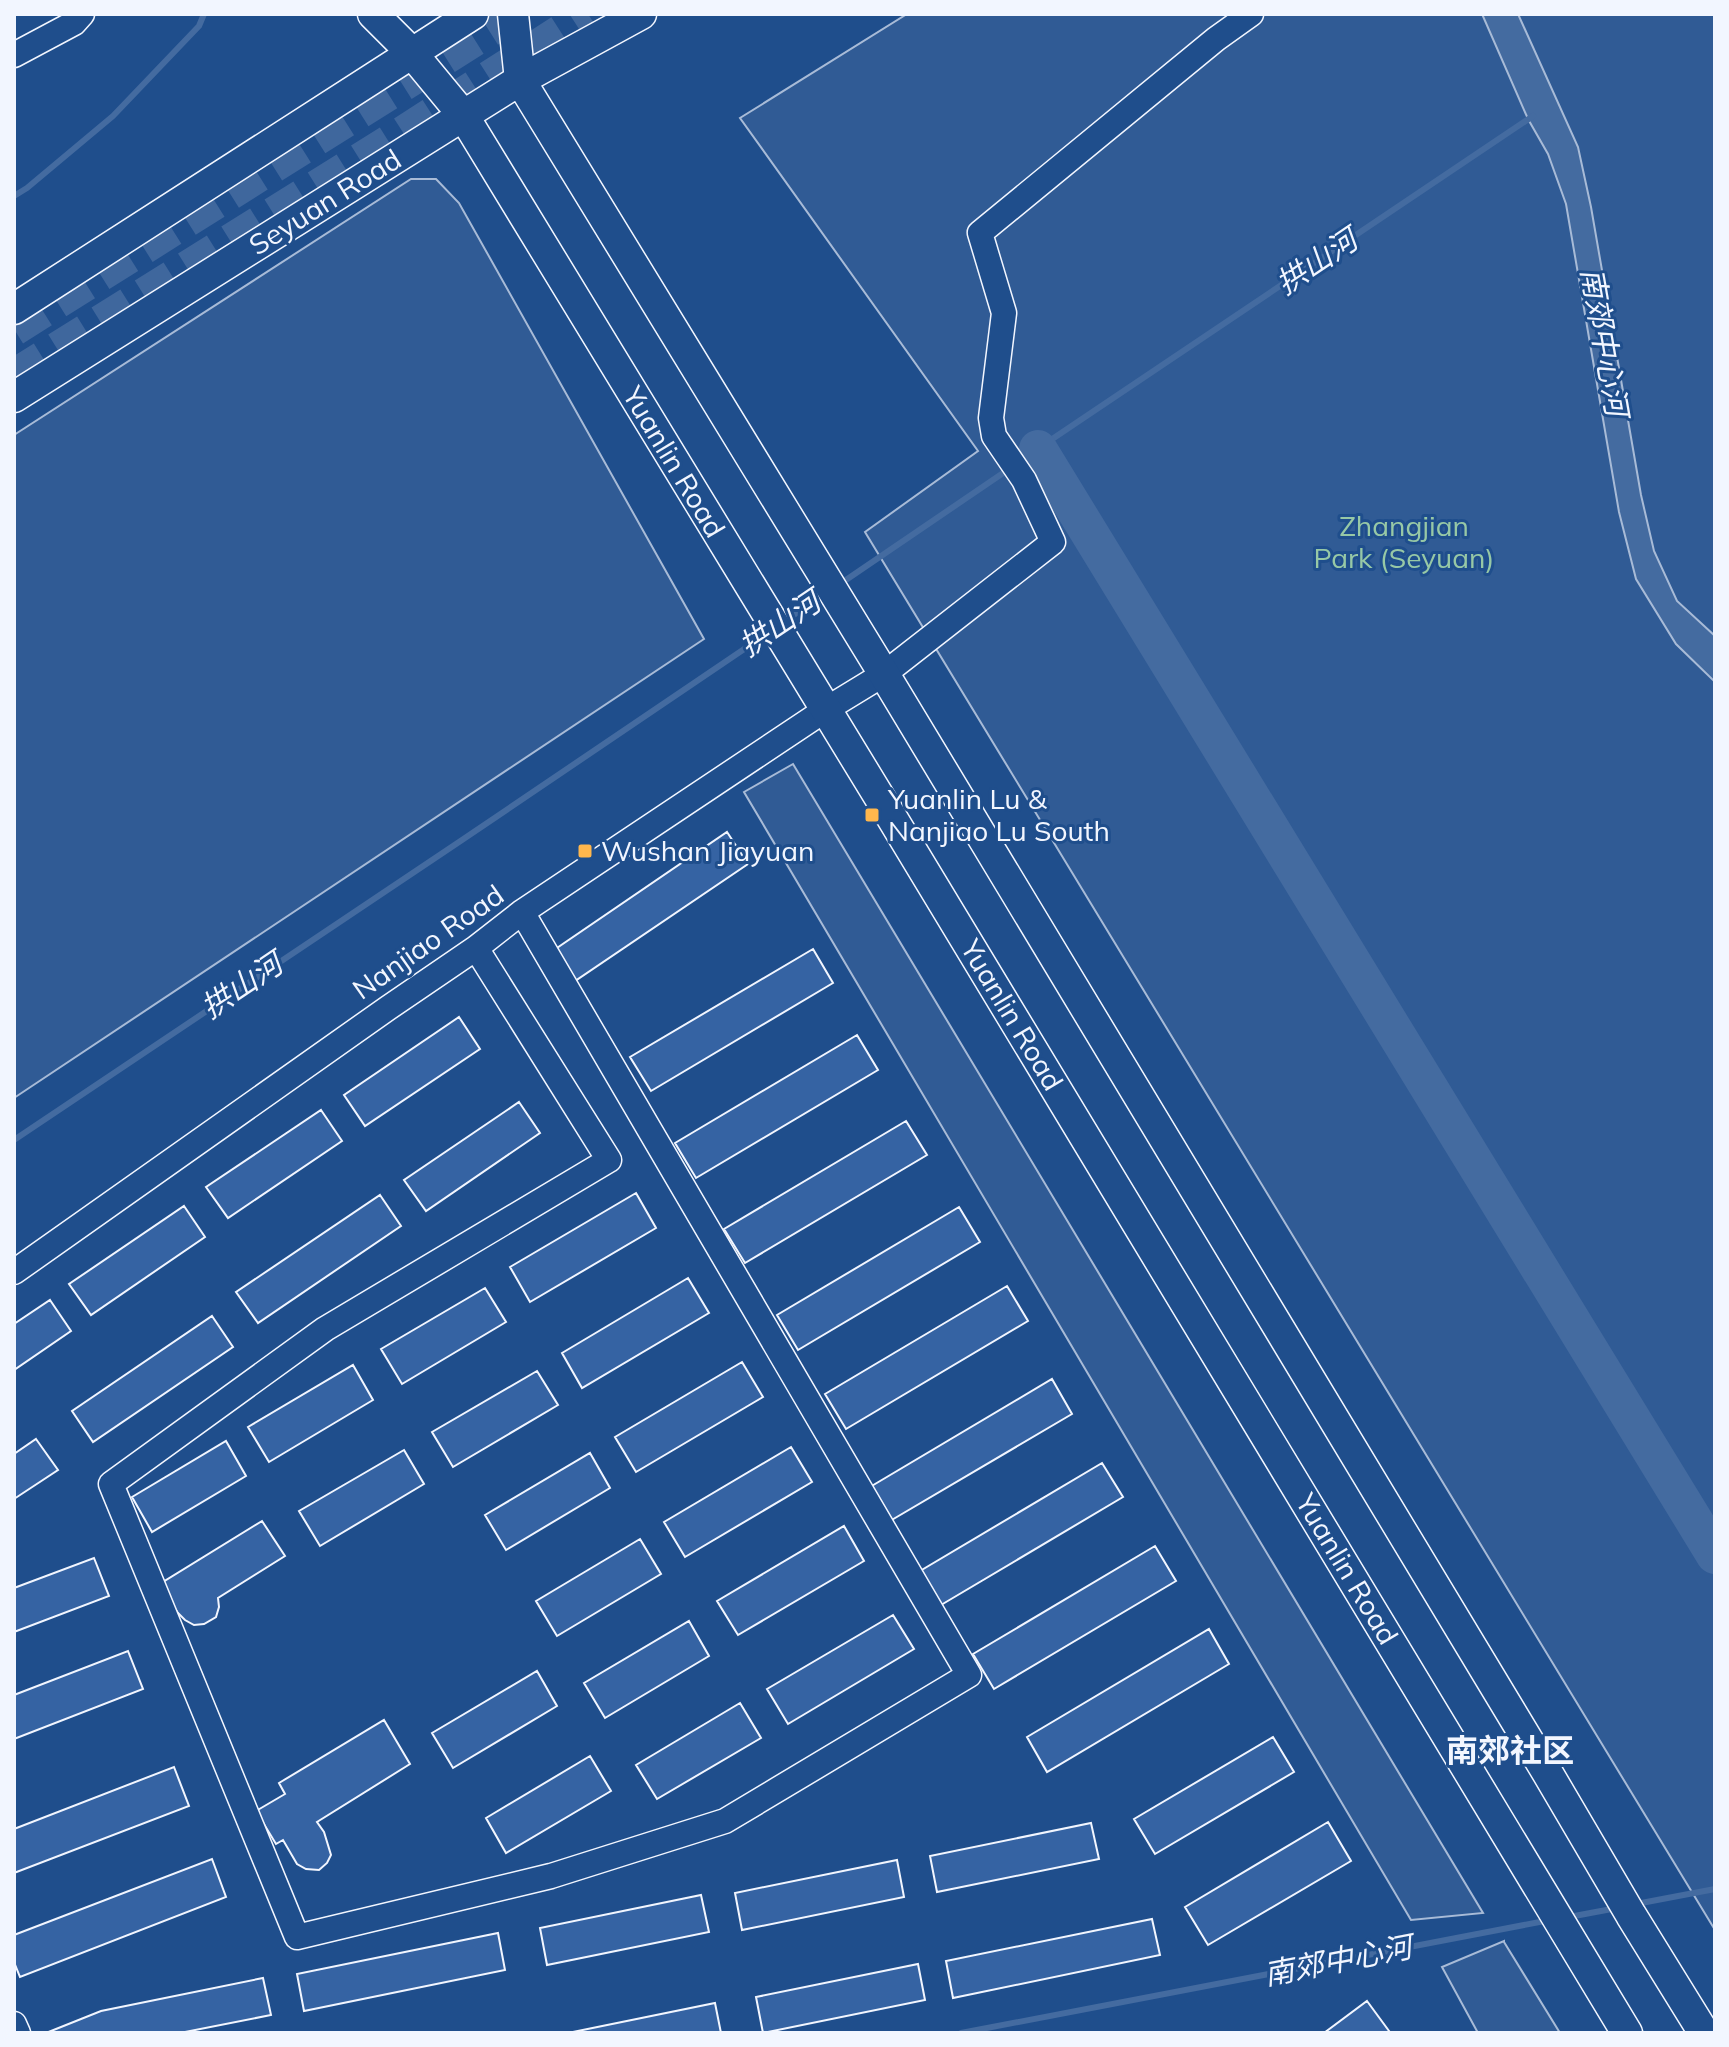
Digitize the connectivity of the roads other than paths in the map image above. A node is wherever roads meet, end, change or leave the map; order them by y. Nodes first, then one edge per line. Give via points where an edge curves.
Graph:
1 (82, 14) edge
2 (373, 14) edge
3 (473, 14) edge
4 (513, 14) edge
5 (641, 14) edge
6 (1251, 14) edge
7 (411, 52) junction
8 (14, 55) edge
9 (520, 80) junction
10 (463, 115) junction
11 (14, 309) edge
12 (14, 397) edge
13 (884, 674) junction
14 (825, 710) junction
15 (522, 912) junction
16 (476, 948) junction
17 (14, 1272) edge
18 (14, 2024) edge
19 (18, 2033) edge
20 (1627, 2033) edge
21 (1704, 2033) edge

1 - 8 street
2 - 7 main road, Yuanlin Road
3 - 7 main road
4 - 9 main road
5 - 9 main road, Seyuan Road
6 - 13 street, Nanjiao Road via 980,233 1004,313 991,418 994,436 1024,480 1053,542
7 - 10 main road, Yuanlin Road
7 - 11 main road
9 - 10 main road, Seyuan Road
9 - 13 main road
10 - 12 main road, Seyuan Road
10 - 14 main road, Yuanlin Road
13 - 14 street, Nanjiao Road
13 - 21 main road
14 - 15 street, Nanjiao Road
14 - 20 main road, Yuanlin Road
15 - 16 street, Nanjiao Road
15 - 16 street via 969,1675 725,1821 551,1876 297,1937 111,1484 325,1329 609,1160
16 - 17 street, Nanjiao Road
18 - 19 street

